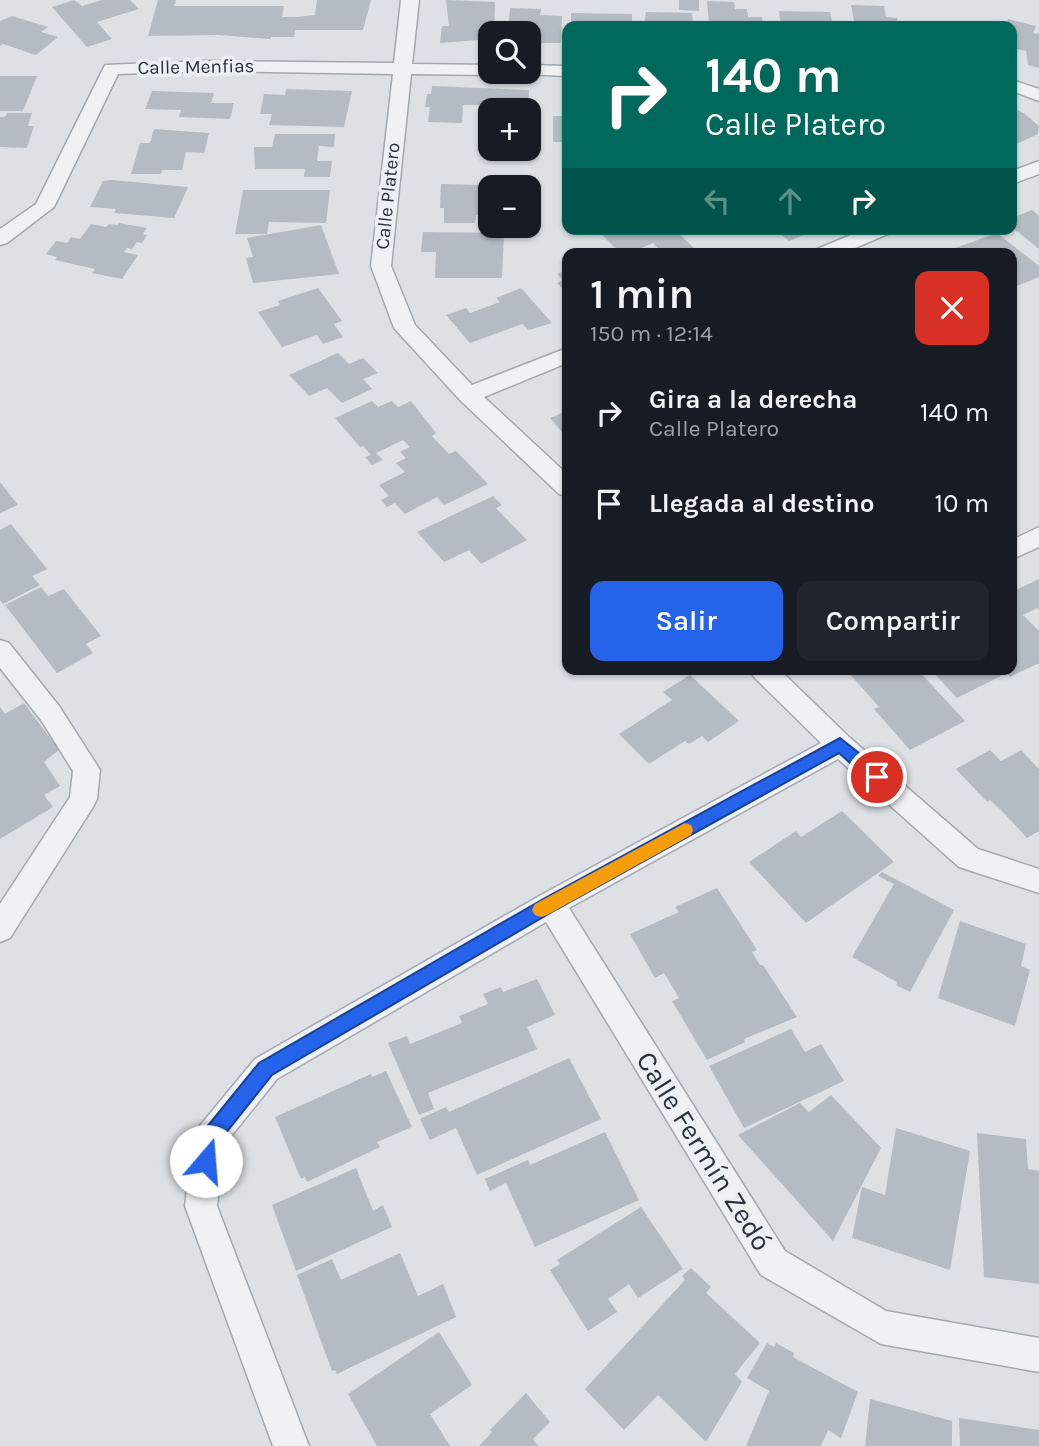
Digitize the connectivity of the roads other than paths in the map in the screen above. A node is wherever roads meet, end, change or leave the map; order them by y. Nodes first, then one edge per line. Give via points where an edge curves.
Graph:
1 (410, 0) edge
2 (402, 68) junction
3 (478, 70) edge
4 (541, 70) edge
5 (562, 71) edge
6 (1017, 87) edge
7 (1039, 96) edge
8 (1039, 167) edge
9 (1017, 176) edge
10 (868, 235) edge
11 (0, 239) edge
12 (836, 248) edge
13 (562, 357) edge
14 (468, 395) junction
15 (562, 483) edge
16 (1039, 536) edge
17 (1017, 547) edge
18 (0, 650) edge
19 (769, 675) edge
20 (840, 745) junction
21 (1039, 881) edge
22 (551, 904) junction
23 (0, 929) edge
24 (1039, 1355) edge
25 (291, 1446) edge

1 - 2 street, Calle Platero
2 - 3 street, Calle Menfias
2 - 11 street, Calle Menfias via 111,69 44,207
2 - 14 street, Calle Platero via 381,266 405,328
4 - 5 street
6 - 7 street
8 - 9 street
10 - 12 street
13 - 14 street
14 - 15 street, Calle Platero
16 - 17 street
18 - 23 street via 50,713 87,770 83,799
19 - 20 street
20 - 21 street via 969,858
20 - 22 street
22 - 24 street, Calle Fermín Zedó via 773,1263 881,1327
22 - 25 street via 266,1069 209,1139 201,1206

